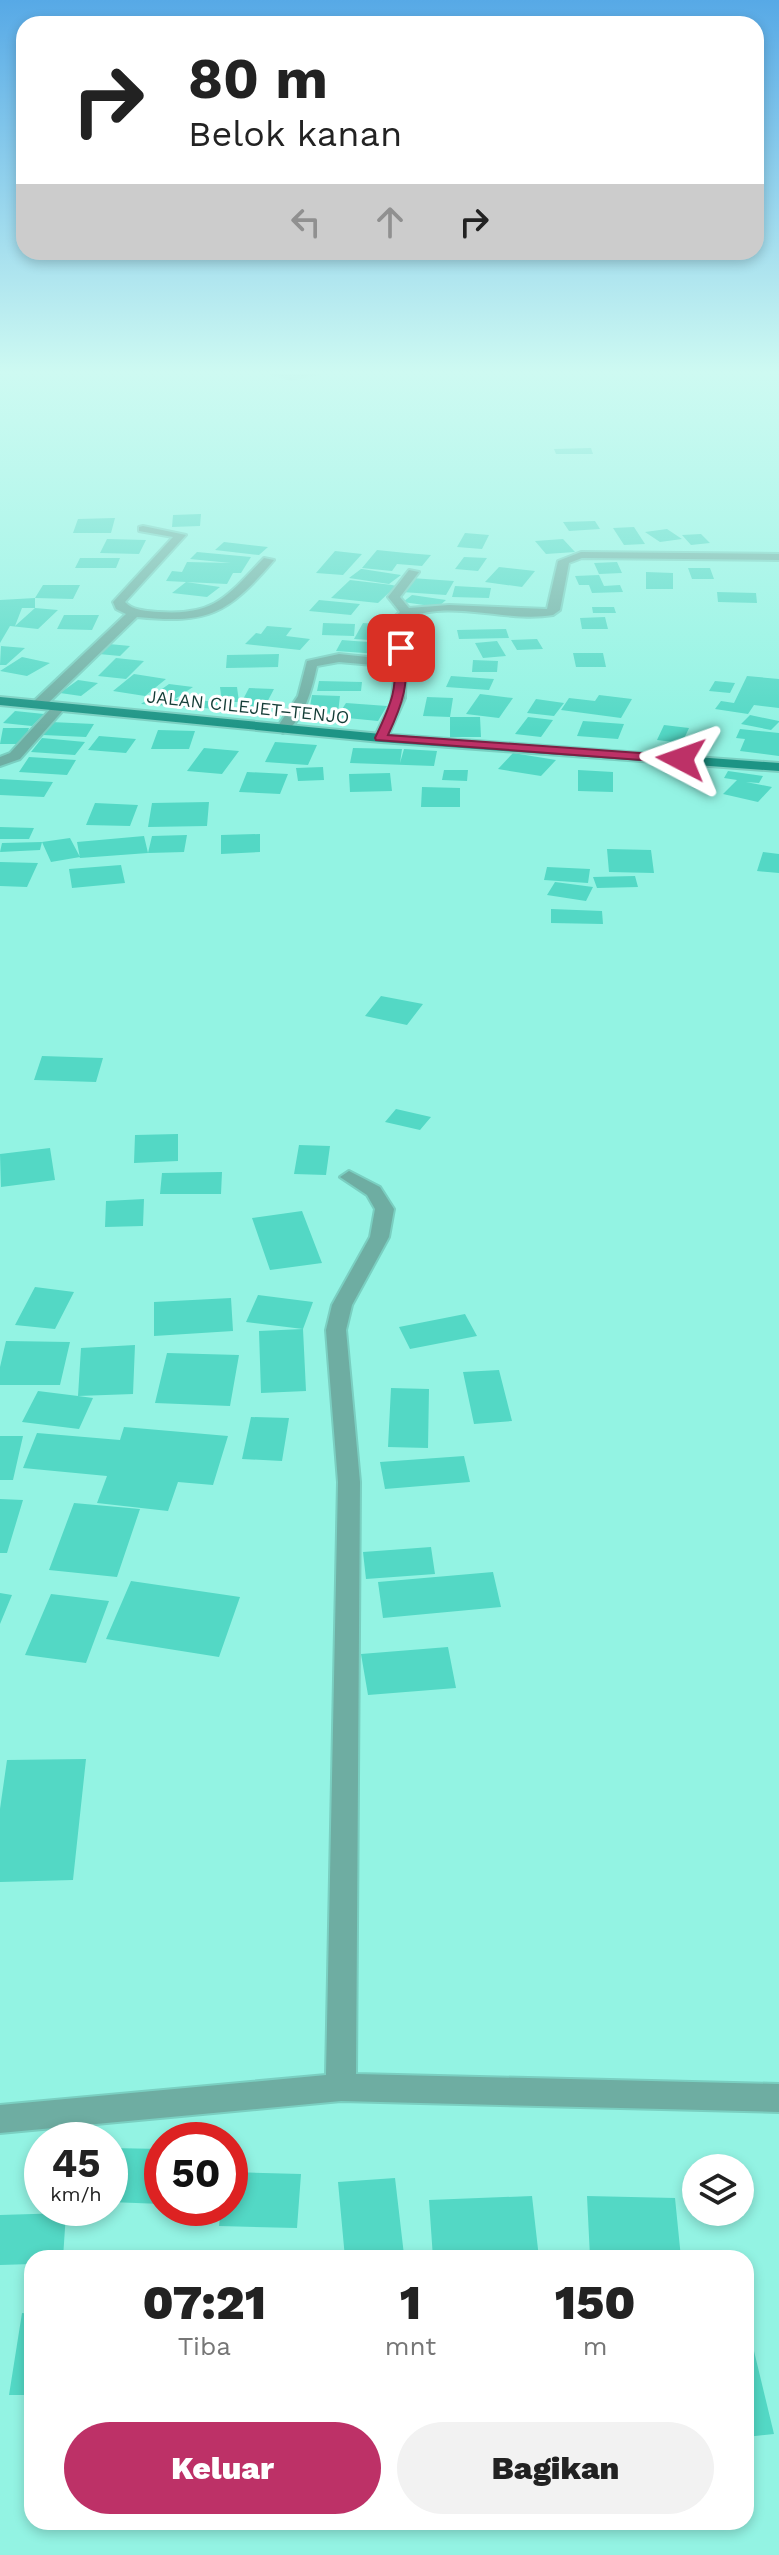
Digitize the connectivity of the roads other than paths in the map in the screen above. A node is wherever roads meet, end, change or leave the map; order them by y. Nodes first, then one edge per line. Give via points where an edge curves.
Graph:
1 (143, 529) dead end
2 (779, 557) edge
3 (268, 560) dead end
4 (413, 572) dead end
5 (406, 612) junction
6 (134, 613) junction
7 (399, 664) junction
8 (0, 701) edge
9 (38, 705) junction
10 (60, 707) junction
11 (283, 729) junction
12 (381, 738) junction
13 (0, 762) edge
14 (779, 767) edge
15 (349, 1177) dead end
16 (341, 2087) junction
17 (779, 2098) edge
18 (0, 2119) edge

1 - 6 street via 181,535 119,602
2 - 5 street via 581,555 564,561 549,613
3 - 6 street via 207,616
4 - 5 street via 394,597
5 - 7 street via 401,616
6 - 9 street
7 - 11 street via 339,658 311,664 304,696
7 - 12 street via 399,701
8 - 9 main road, JALAN CILEJET–TENJO
9 - 10 main road, JALAN CILEJET–TENJO
10 - 11 main road, JALAN CILEJET–TENJO
10 - 13 street via 15,756
11 - 12 main road, JALAN CILEJET–TENJO
12 - 14 main road, JALAN CILEJET–TENJO
15 - 16 street via 380,1197 385,1218 341,1307 336,1330 349,1482
16 - 17 street
16 - 18 street

